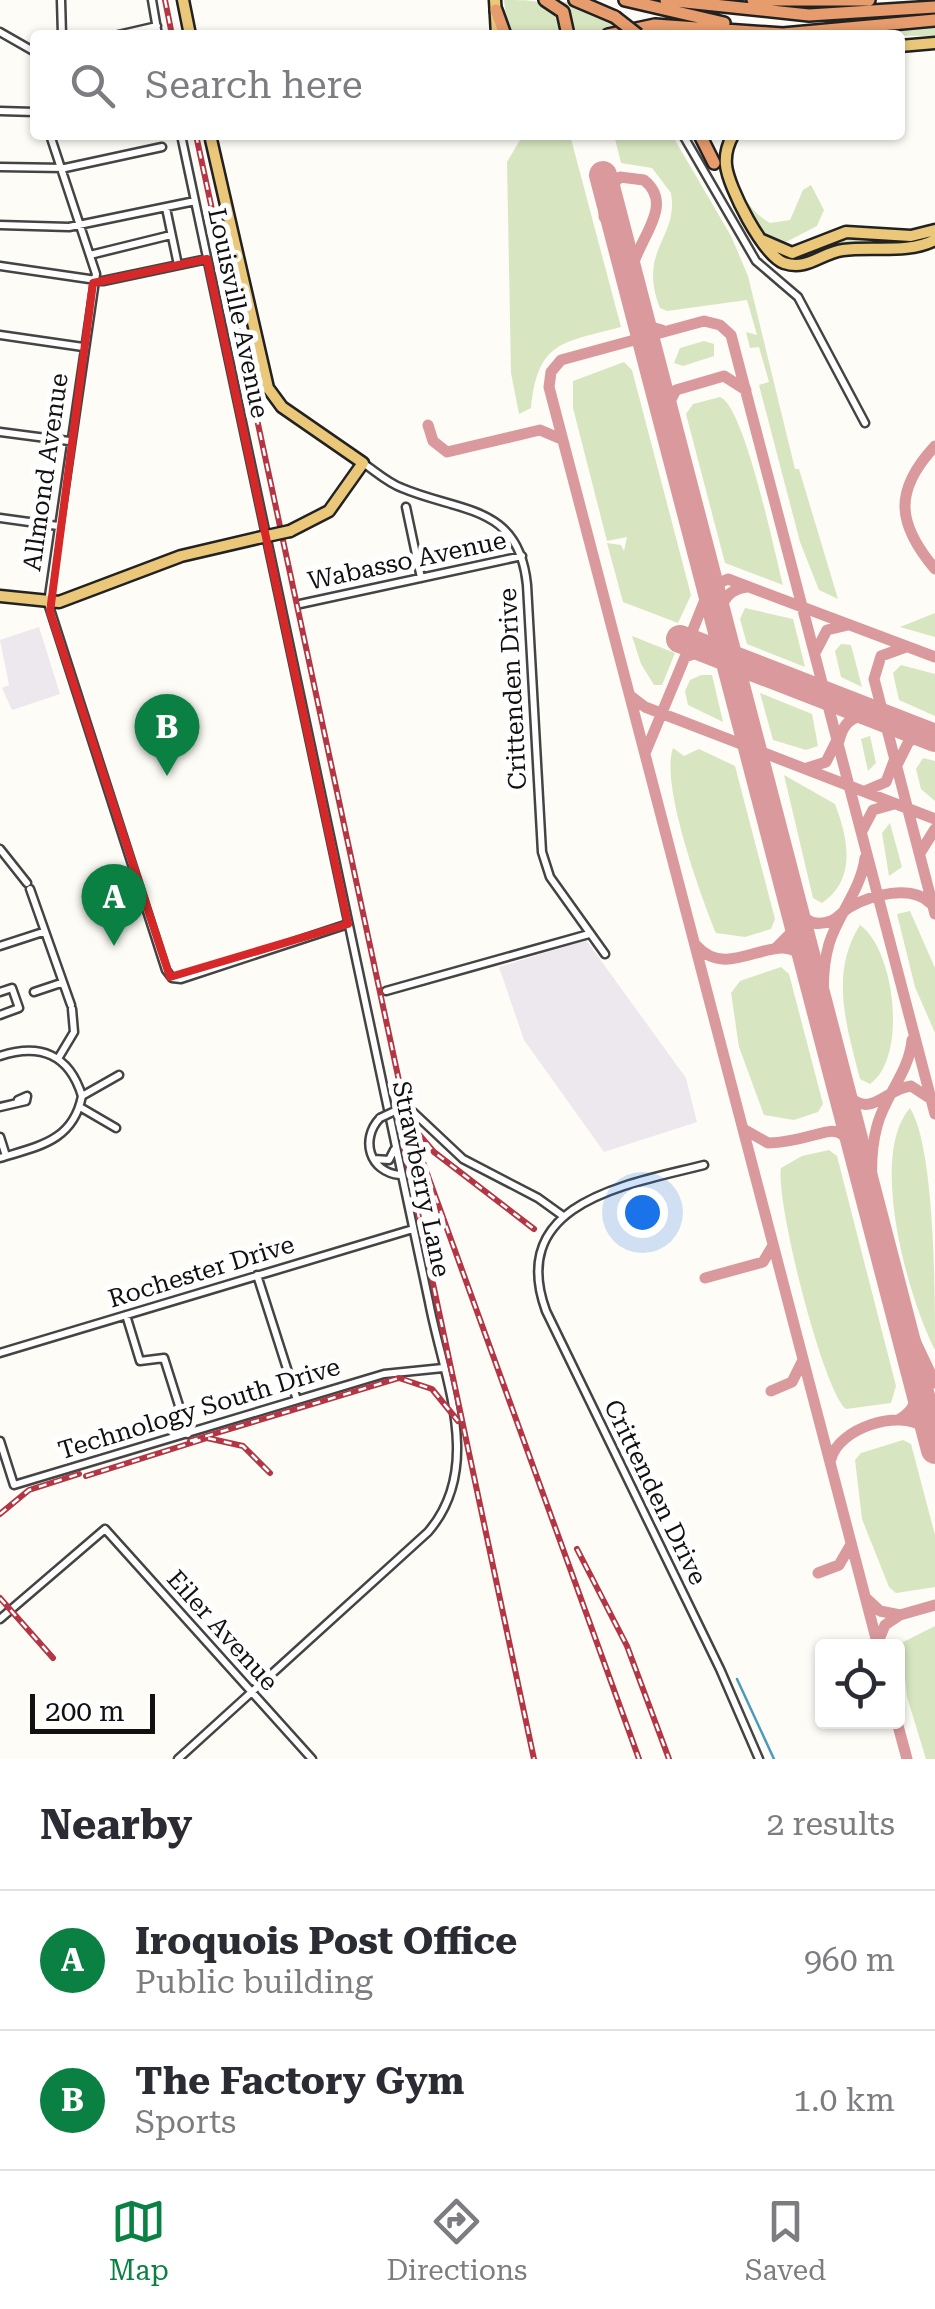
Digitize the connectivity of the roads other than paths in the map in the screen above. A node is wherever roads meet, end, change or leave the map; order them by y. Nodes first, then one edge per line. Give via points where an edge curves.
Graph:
1 (61, 0) edge
2 (152, 0) edge
3 (183, 0) edge
4 (545, 0) edge
5 (575, 0) edge
6 (626, 0) edge
7 (666, 0) edge
8 (754, 0) edge
9 (869, 0) edge
10 (496, 5) edge
11 (935, 7) edge
12 (935, 20) edge
13 (911, 22) junction
14 (62, 30) edge
15 (158, 30) edge
16 (189, 30) edge
17 (497, 30) edge
18 (504, 30) edge
19 (567, 30) edge
20 (632, 30) edge
21 (632, 30) edge
22 (718, 30) edge
23 (816, 30) edge
24 (0, 32) edge
25 (935, 43) edge
26 (905, 46) edge
27 (30, 49) edge
28 (0, 112) edge
29 (30, 112) edge
30 (52, 140) edge
31 (180, 140) edge
32 (182, 140) edge
33 (211, 140) edge
34 (686, 140) edge
35 (701, 140) edge
36 (731, 140) edge
37 (714, 163) joint
38 (0, 167) edge
39 (60, 168) junction
40 (730, 185) junction
41 (195, 202) junction
42 (166, 208) junction
43 (0, 225) edge
44 (80, 226) junction
45 (935, 230) edge
46 (171, 235) junction
47 (761, 240) junction
48 (935, 240) edge
49 (90, 255) junction
50 (206, 259) junction
51 (178, 265) junction
52 (0, 266) edge
53 (95, 280) junction
54 (0, 335) edge
55 (82, 347) junction
56 (865, 423) dead end
57 (0, 432) edge
58 (70, 441) junction
59 (362, 463) junction
60 (258, 498) joint
61 (406, 507) dead end
62 (0, 518) edge
63 (58, 526) junction
64 (522, 556) junction
65 (421, 578) junction
66 (0, 596) edge
67 (48, 603) junction
68 (300, 604) dead end
69 (0, 849) edge
70 (348, 924) junction
71 (43, 932) junction
72 (589, 934) junction
73 (0, 946) edge
74 (605, 954) dead end
75 (61, 983) junction
76 (0, 992) edge
77 (34, 992) dead end
78 (386, 992) dead end
79 (0, 1015) edge
80 (0, 1056) edge
81 (58, 1058) junction
82 (119, 1075) dead end
83 (82, 1096) junction
84 (18, 1100) dead end
85 (0, 1106) edge
86 (80, 1107) junction
87 (116, 1128) dead end
88 (0, 1137) edge
89 (394, 1149) junction
90 (3, 1157) edge
91 (372, 1159) junction
92 (704, 1165) dead end
93 (400, 1175) junction
94 (563, 1216) junction
95 (413, 1229) junction
96 (258, 1275) junction
97 (126, 1315) junction
98 (0, 1353) edge
99 (443, 1368) junction
100 (297, 1400) junction
101 (188, 1434) junction
102 (0, 1441) edge
103 (0, 1620) edge
104 (252, 1692) junction
105 (178, 1759) edge
106 (312, 1759) edge
107 (759, 1759) edge

1 - 14 street
2 - 15 street
3 - 16 main road
4 - 19 highway via 563,12
5 - 20 highway, bridge
6 - 13 highway via 762,28
7 - 11 highway via 808,15
8 - 9 highway
10 - 17 main road
10 - 18 highway
12 - 13 highway
13 - 23 highway
21 - 22 highway
24 - 27 street
25 - 26 main road
28 - 29 street
30 - 39 street, Allmond Avenue
31 - 39 street
32 - 41 street, Louisville Avenue
33 - 59 main road, Crittenden Drive via 268,388 282,406
34 - 56 street via 756,261 798,297
35 - 37 highway
36 - 40 main road
37 - 40 main road
38 - 39 street
39 - 44 street, Allmond Avenue
40 - 47 main road
41 - 42 street
41 - 50 street, Louisville Avenue
42 - 44 street
42 - 46 street
43 - 44 street
44 - 49 street, Allmond Avenue
45 - 47 main road via 911,236 846,232 792,252
46 - 49 street
46 - 51 street
47 - 48 main road via 774,258 794,265 842,250
49 - 53 street, Allmond Avenue
50 - 51 street
50 - 60 street, Louisville Avenue
51 - 53 street
52 - 53 street
53 - 55 street, Allmond Avenue
54 - 55 street
55 - 58 street, Allmond Avenue
57 - 58 street
58 - 63 street, Allmond Avenue
59 - 64 street, Crittenden Drive via 401,488 492,518
59 - 67 main road, bridge via 329,511 290,531 181,556
60 - 70 street, Strawberry Lane
61 - 65 street
62 - 63 street
63 - 67 street, Allmond Avenue
64 - 65 street, Wabasso Avenue
64 - 72 street, Crittenden Drive via 542,852 550,877
65 - 68 street, Wabasso Avenue
66 - 67 main road
67 - 70 street, Allmond Avenue via 168,975 182,978
69 - 71 street via 29,886
70 - 89 street, Strawberry Lane
71 - 73 street
71 - 75 street
72 - 74 street, Crittenden Drive
72 - 78 street
75 - 77 street
75 - 81 street via 74,1032
76 - 79 street via 12,988 20,1008
80 - 81 street via 31,1048
81 - 83 street
82 - 83 street
83 - 86 street
84 - 85 street
86 - 87 street
86 - 90 street via 55,1140
88 - 90 street
89 - 91 street via 389,1160
89 - 93 street, Strawberry Lane
91 - 93 street
91 - 94 street, bridge via 370,1134 380,1118 412,1112 463,1158
92 - 94 street via 604,1190
93 - 95 street, Strawberry Lane
94 - 107 street, Crittenden Drive via 544,1253 541,1297
95 - 96 street, Rochester Drive
95 - 99 street, Strawberry Lane
96 - 97 street, Rochester Drive
96 - 100 street
97 - 98 street, Rochester Drive
97 - 101 street via 140,1361 164,1358
99 - 100 street, Technology South Drive via 384,1374
99 - 104 street, Strawberry Lane via 459,1462 441,1516
100 - 101 street, Technology South Drive
101 - 102 street, Technology South Drive via 14,1485
103 - 104 street, Eiler Avenue via 103,1529
104 - 105 street, Strawberry Lane
104 - 106 street, Eiler Avenue

